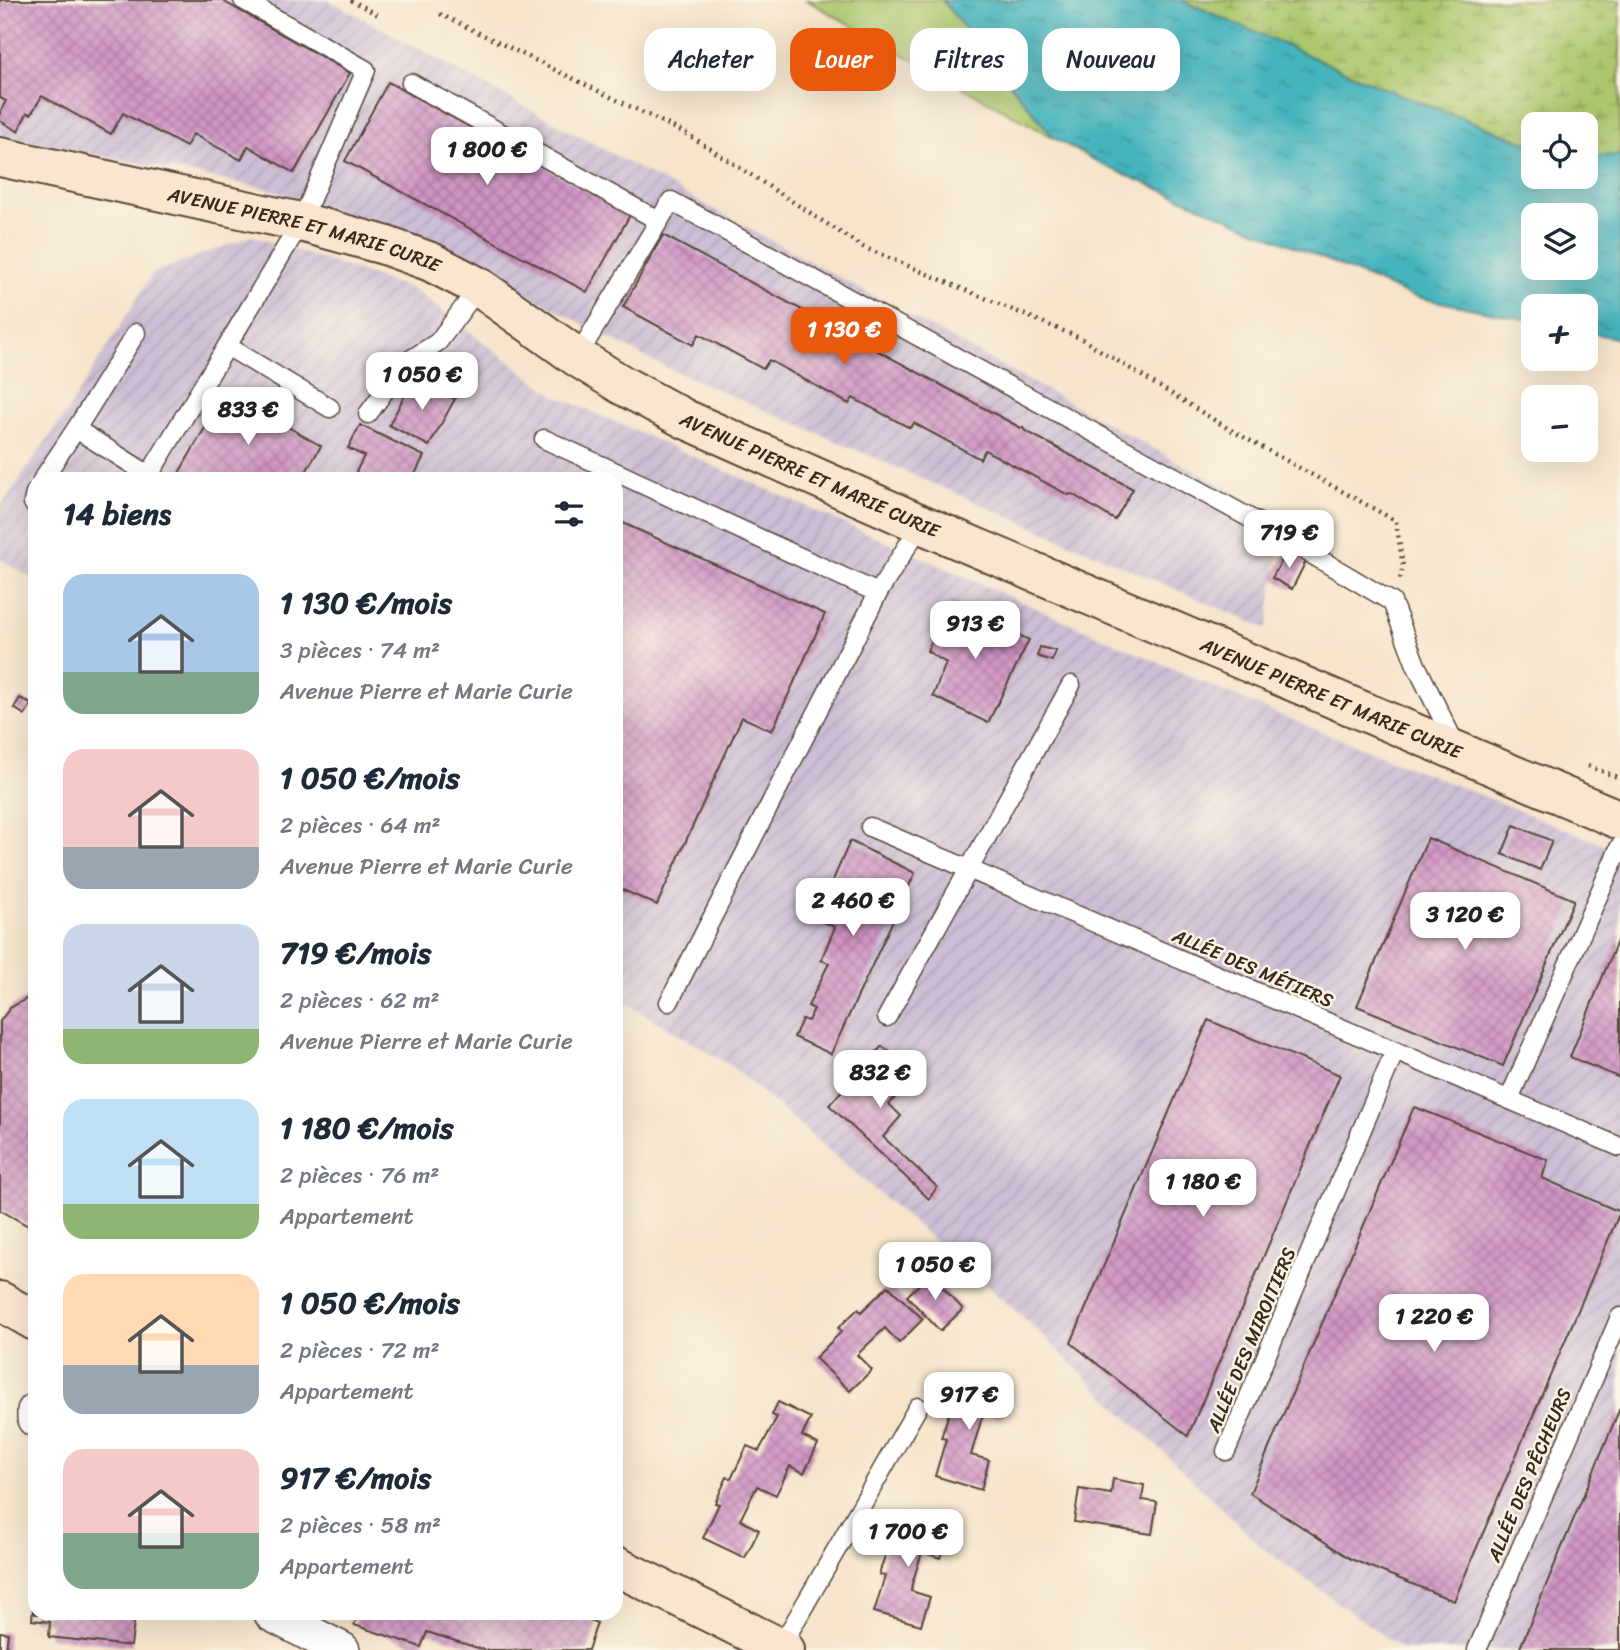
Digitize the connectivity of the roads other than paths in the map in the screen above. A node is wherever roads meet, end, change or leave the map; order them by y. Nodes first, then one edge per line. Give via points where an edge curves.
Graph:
1 (243, 0) edge
2 (411, 83) dead end
3 (0, 157) edge
4 (659, 221) junction
5 (293, 235) junction
6 (479, 287) junction
7 (136, 333) dead end
8 (228, 346) junction
9 (577, 357) junction
10 (330, 408) dead end
11 (368, 414) dead end
12 (76, 429) junction
13 (544, 439) dead end
14 (47, 472) edge
15 (144, 472) edge
16 (151, 472) edge
17 (616, 472) edge
18 (623, 475) edge
19 (921, 524) junction
20 (878, 593) junction
21 (1071, 685) dead end
22 (1458, 751) junction
23 (1620, 820) edge
24 (870, 827) dead end
25 (1620, 846) edge
26 (969, 869) junction
27 (669, 1002) dead end
28 (887, 1017) dead end
29 (1395, 1051) junction
30 (1509, 1099) junction
31 (1620, 1147) edge
32 (0, 1301) edge
33 (28, 1317) edge
34 (1620, 1317) edge
35 (918, 1407) dead end
36 (1226, 1451) dead end
37 (623, 1569) edge
38 (284, 1620) edge
39 (782, 1649) edge
40 (342, 1650) edge
41 (1477, 1650) edge

1 - 5 lane via 366,70
2 - 4 lane
3 - 5 main road, AVENUE PIERRE ET MARIE CURIE
4 - 9 lane
4 - 22 lane via 671,201 1257,522 1392,602
5 - 6 main road, AVENUE PIERRE ET MARIE CURIE via 384,245
5 - 8 lane
6 - 9 main road, AVENUE PIERRE ET MARIE CURIE
6 - 11 lane via 438,342 405,363
7 - 12 lane
8 - 10 lane
8 - 16 lane
9 - 19 main road, AVENUE PIERRE ET MARIE CURIE via 685,419
12 - 14 lane
12 - 15 lane
13 - 17 lane
18 - 20 lane
19 - 20 lane
19 - 22 main road, AVENUE PIERRE ET MARIE CURIE
20 - 27 lane
21 - 26 lane
22 - 23 main road, AVENUE PIERRE ET MARIE CURIE
24 - 26 lane, ALLÉE DES MÉTIERS
25 - 30 lane
26 - 28 lane
26 - 29 lane, ALLÉE DES MÉTIERS
29 - 30 lane, ALLÉE DES MÉTIERS
29 - 36 lane, ALLÉE DES MIROITIERS
30 - 31 lane, ALLÉE DES MÉTIERS
32 - 33 main road
34 - 41 lane, ALLÉE DES PÊCHEURS
35 - 39 lane
37 - 39 main road
38 - 40 street

